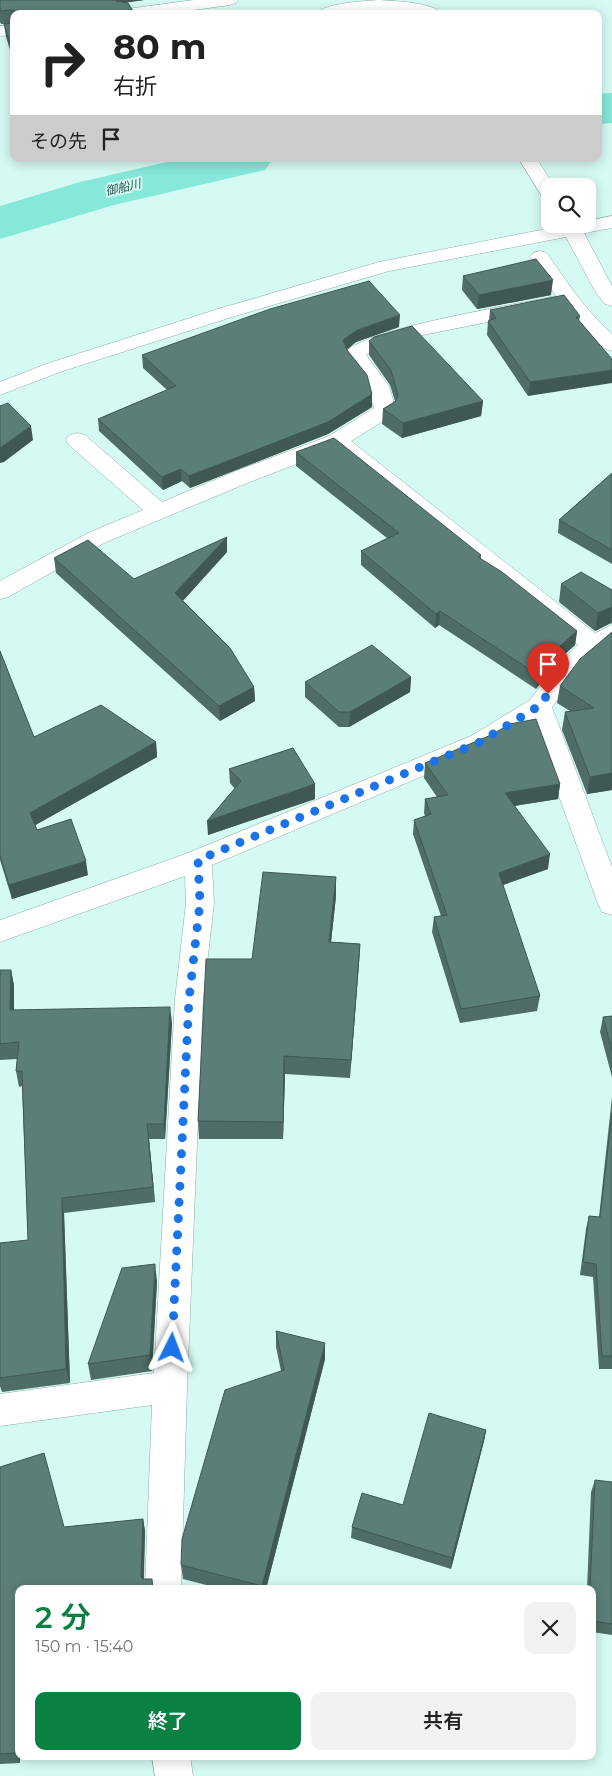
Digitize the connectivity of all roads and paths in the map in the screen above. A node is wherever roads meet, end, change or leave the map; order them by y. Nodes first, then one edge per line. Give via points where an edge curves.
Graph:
1 (230, 0) edge
2 (171, 10) edge
3 (334, 10) edge
4 (414, 10) edge
5 (530, 162) edge
6 (541, 180) edge
7 (612, 222) edge
8 (596, 224) edge
9 (543, 233) edge
10 (574, 233) edge
11 (540, 257) dead end
12 (568, 300) junction
13 (612, 300) edge
14 (612, 344) edge
15 (0, 389) edge
16 (77, 440) dead end
17 (337, 441) junction
18 (159, 512) junction
19 (4, 585) edge
20 (603, 639) edge
21 (539, 706) junction
22 (198, 860) junction
23 (612, 904) edge
24 (0, 931) edge
25 (170, 1387) junction
26 (0, 1410) edge
27 (163, 1585) edge
28 (172, 1760) edge
29 (174, 1776) edge

1 - 2 street
3 - 4 street via 364,5
5 - 6 street
7 - 8 street
9 - 15 street via 386,266 225,313 53,368
10 - 13 street
11 - 12 street
12 - 14 street via 587,323
12 - 17 street via 419,330 366,346 355,353 378,386 386,410
16 - 18 street
17 - 18 street
17 - 20 street
18 - 19 street via 96,538
20 - 21 street via 567,669
21 - 22 street via 480,742
21 - 23 street
22 - 24 street
22 - 25 street via 200,903 189,999
25 - 26 street
25 - 27 street
28 - 29 street

